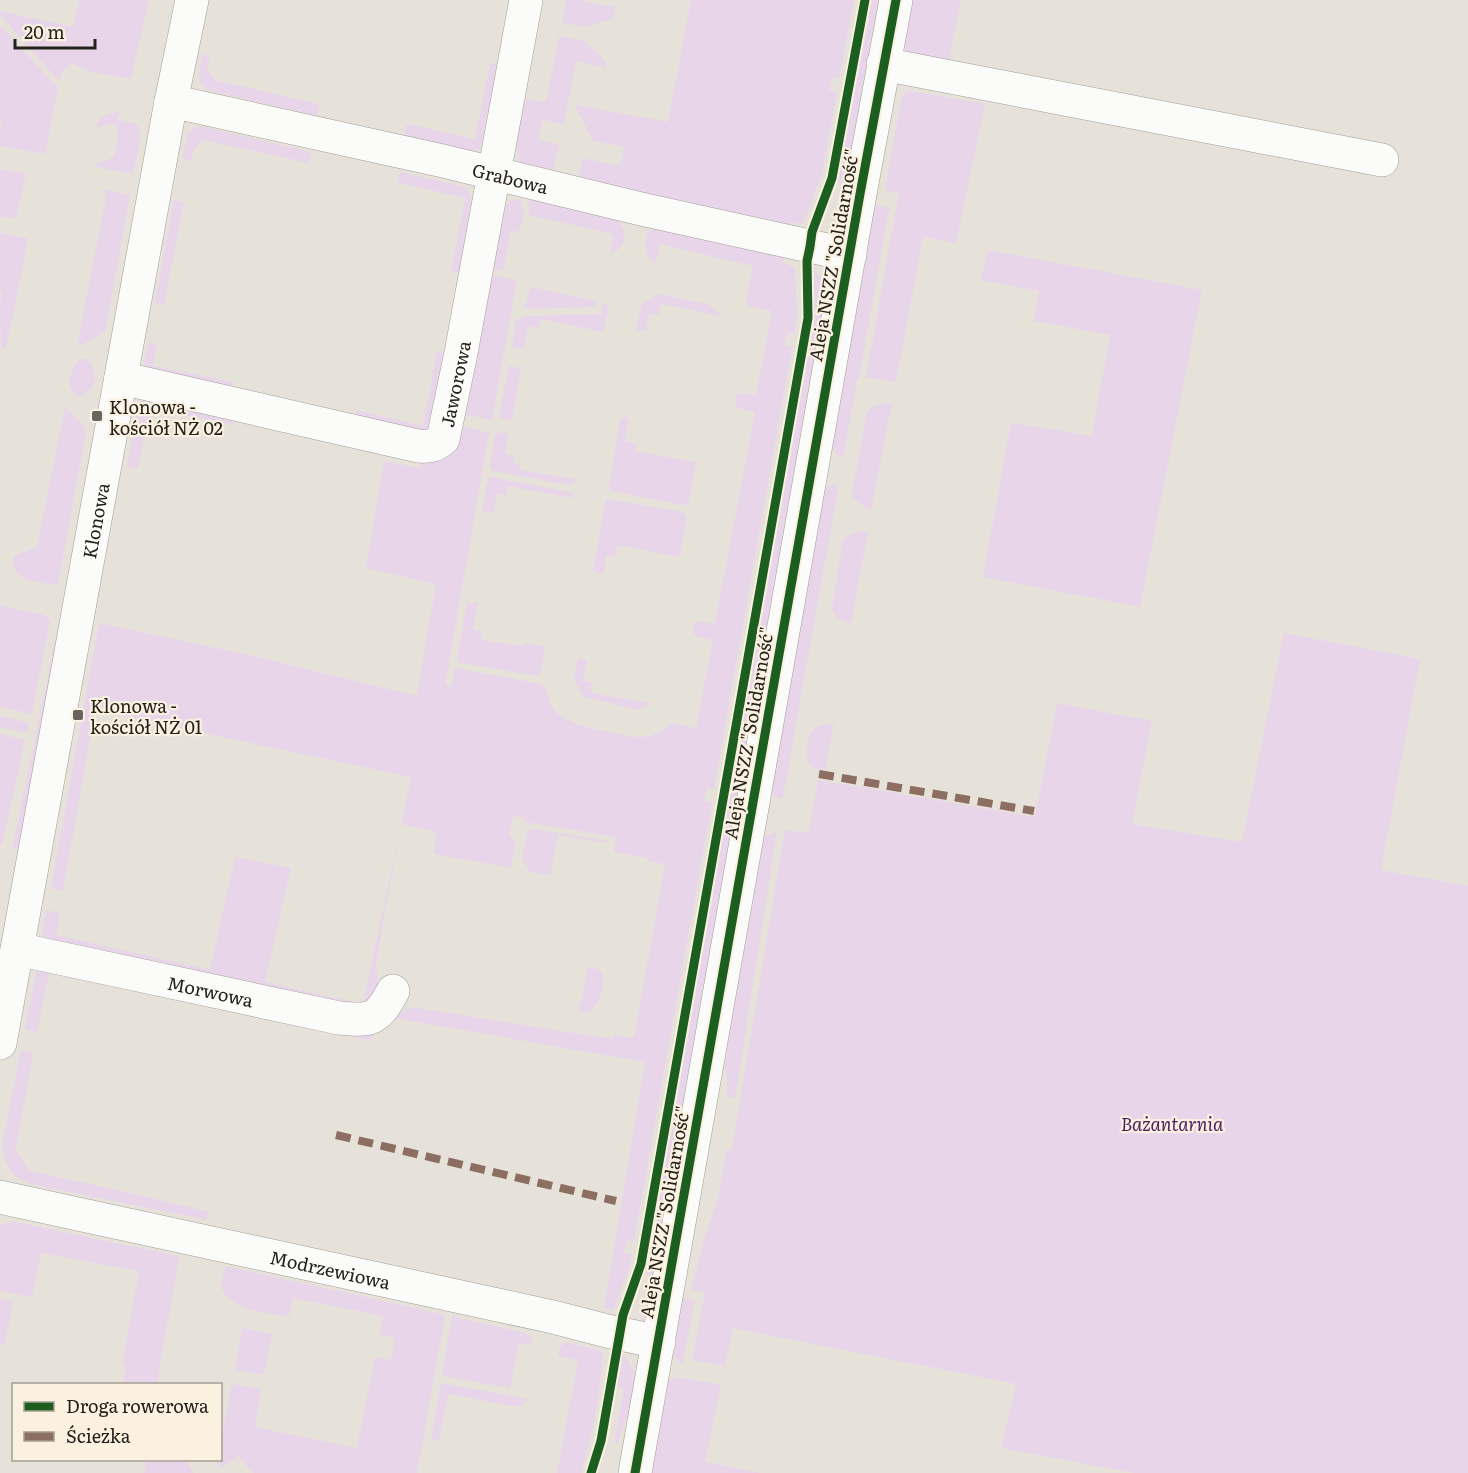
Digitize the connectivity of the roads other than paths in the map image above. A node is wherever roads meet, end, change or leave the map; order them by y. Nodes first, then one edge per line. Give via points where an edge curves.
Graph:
1 (192, 0) edge
2 (526, 0) edge
3 (896, 0) edge
4 (884, 64) junction
5 (171, 101) junction
6 (1382, 160) dead end
7 (494, 174) junction
8 (850, 255) junction
9 (121, 378) junction
10 (17, 949) junction
11 (393, 991) dead end
12 (0, 1043) edge
13 (0, 1197) edge
14 (659, 1342) junction
15 (635, 1473) edge

1 - 5 street, Klonowa
2 - 7 street, Jaworowa
3 - 4 street, Aleja NSZZ "Solidarność"
4 - 6 street
4 - 8 street, Aleja NSZZ "Solidarność"
5 - 7 street, Grabowa
5 - 9 street, Klonowa
7 - 8 street, Grabowa
7 - 9 street, Jaworowa via 445,432 436,445 408,444
8 - 14 street, Aleja NSZZ "Solidarność"
9 - 10 street, Klonowa
10 - 11 street, Morwowa via 339,1018 368,1019 378,1014
10 - 12 street, Klonowa
13 - 14 street, Modrzewiowa
14 - 15 street, Aleja NSZZ "Solidarność"

